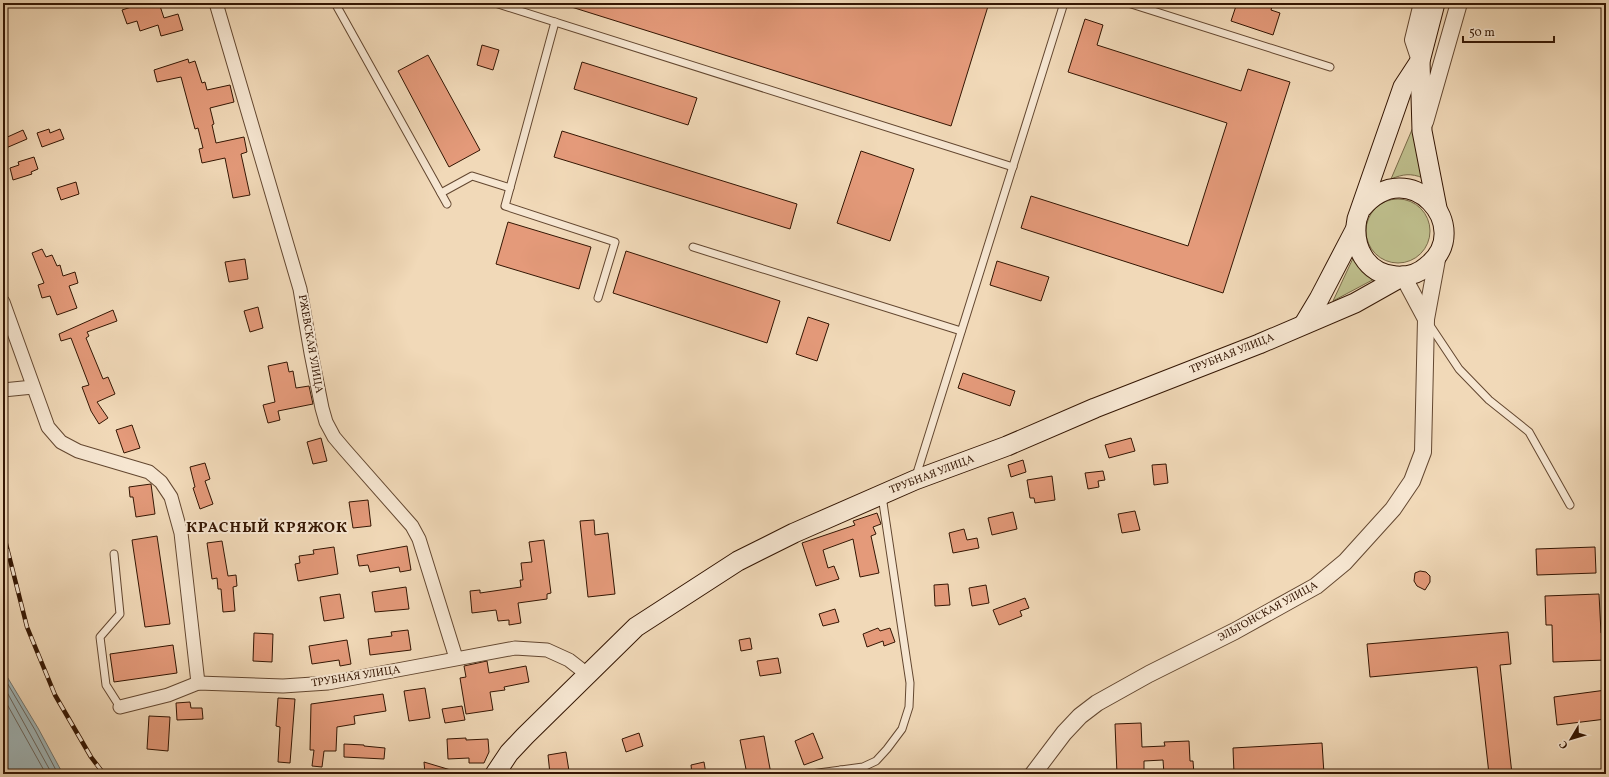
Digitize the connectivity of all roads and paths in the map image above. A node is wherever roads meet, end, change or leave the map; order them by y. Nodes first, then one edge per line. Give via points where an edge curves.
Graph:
1 (216, 3) edge
2 (335, 3) edge
3 (495, 3) edge
4 (1064, 3) edge
5 (1128, 3) edge
6 (1422, 3) edge
7 (1435, 3) edge
8 (1459, 3) edge
9 (555, 22) junction
10 (1420, 61) junction
11 (1330, 67) dead end
12 (1422, 131) junction
13 (1013, 167) junction
14 (510, 188) junction
15 (441, 193) junction
16 (447, 204) dead end
17 (1362, 208) junction
18 (1437, 208) junction
19 (1355, 230) junction
20 (693, 247) dead end
21 (1438, 254) junction
22 (1403, 276) junction
23 (598, 298) dead end
24 (3, 302) edge
25 (1426, 319) junction
26 (1304, 324) junction
27 (961, 331) junction
28 (33, 387) junction
29 (3, 390) edge
30 (915, 480) junction
31 (882, 494) junction
32 (1570, 505) dead end
33 (114, 554) dead end
34 (456, 658) junction
35 (587, 674) junction
36 (198, 683) junction
37 (120, 707) joint
38 (841, 772) edge
39 (495, 774) edge
40 (811, 774) edge
41 (1033, 774) edge

1 - 34 street, РЖЕВСКАЯ УЛИЦА via 300,289 312,361 326,422 334,437 412,526 419,540
2 - 15 lane
3 - 9 lane
4 - 13 lane
5 - 11 lane
6 - 10 street via 1414,40
7 - 10 main road
8 - 12 street
9 - 13 lane
9 - 14 lane
10 - 12 main road
10 - 17 main road via 1403,88
12 - 18 main road
13 - 27 lane
14 - 15 lane via 472,176
14 - 23 lane via 506,206 615,242
15 - 16 lane
17 - 18 main road via 1376,194 1397,188 1414,190 1422,194
17 - 19 main road
18 - 21 main road via 1444,236
19 - 22 main road via 1359,251 1365,261 1384,274
19 - 26 main road
20 - 27 lane
21 - 22 main road via 1422,271
21 - 25 street, ЭЛЬТОНСКАЯ УЛИЦА
22 - 25 street
22 - 26 main road, ТРУБНАЯ УЛИЦА via 1355,303
24 - 28 street
25 - 32 lane via 1459,369 1489,400 1529,432
25 - 41 street, ЭЛЬТОНСКАЯ УЛИЦА via 1423,452 1412,481 1393,510 1345,562 1316,586 1097,703 1064,733
26 - 30 main road, ТРУБНАЯ УЛИЦА via 1007,446
27 - 30 lane
28 - 29 street
28 - 36 street via 48,427 61,442 94,457 149,472 161,482 171,497 181,533
30 - 31 main road, ТРУБНАЯ УЛИЦА
31 - 35 main road, ТРУБНАЯ УЛИЦА via 738,561 636,627
31 - 38 lane via 910,683 909,707 902,729 876,761
33 - 37 lane via 120,614 100,637 106,685
34 - 35 street, ТРУБНАЯ УЛИЦА via 515,648 547,650 569,660
34 - 36 street, ТРУБНАЯ УЛИЦА via 328,683 283,686
35 - 39 main road, ТРУБНАЯ УЛИЦА via 509,753
36 - 37 street, ТРУБНАЯ УЛИЦА via 168,695
38 - 40 lane

